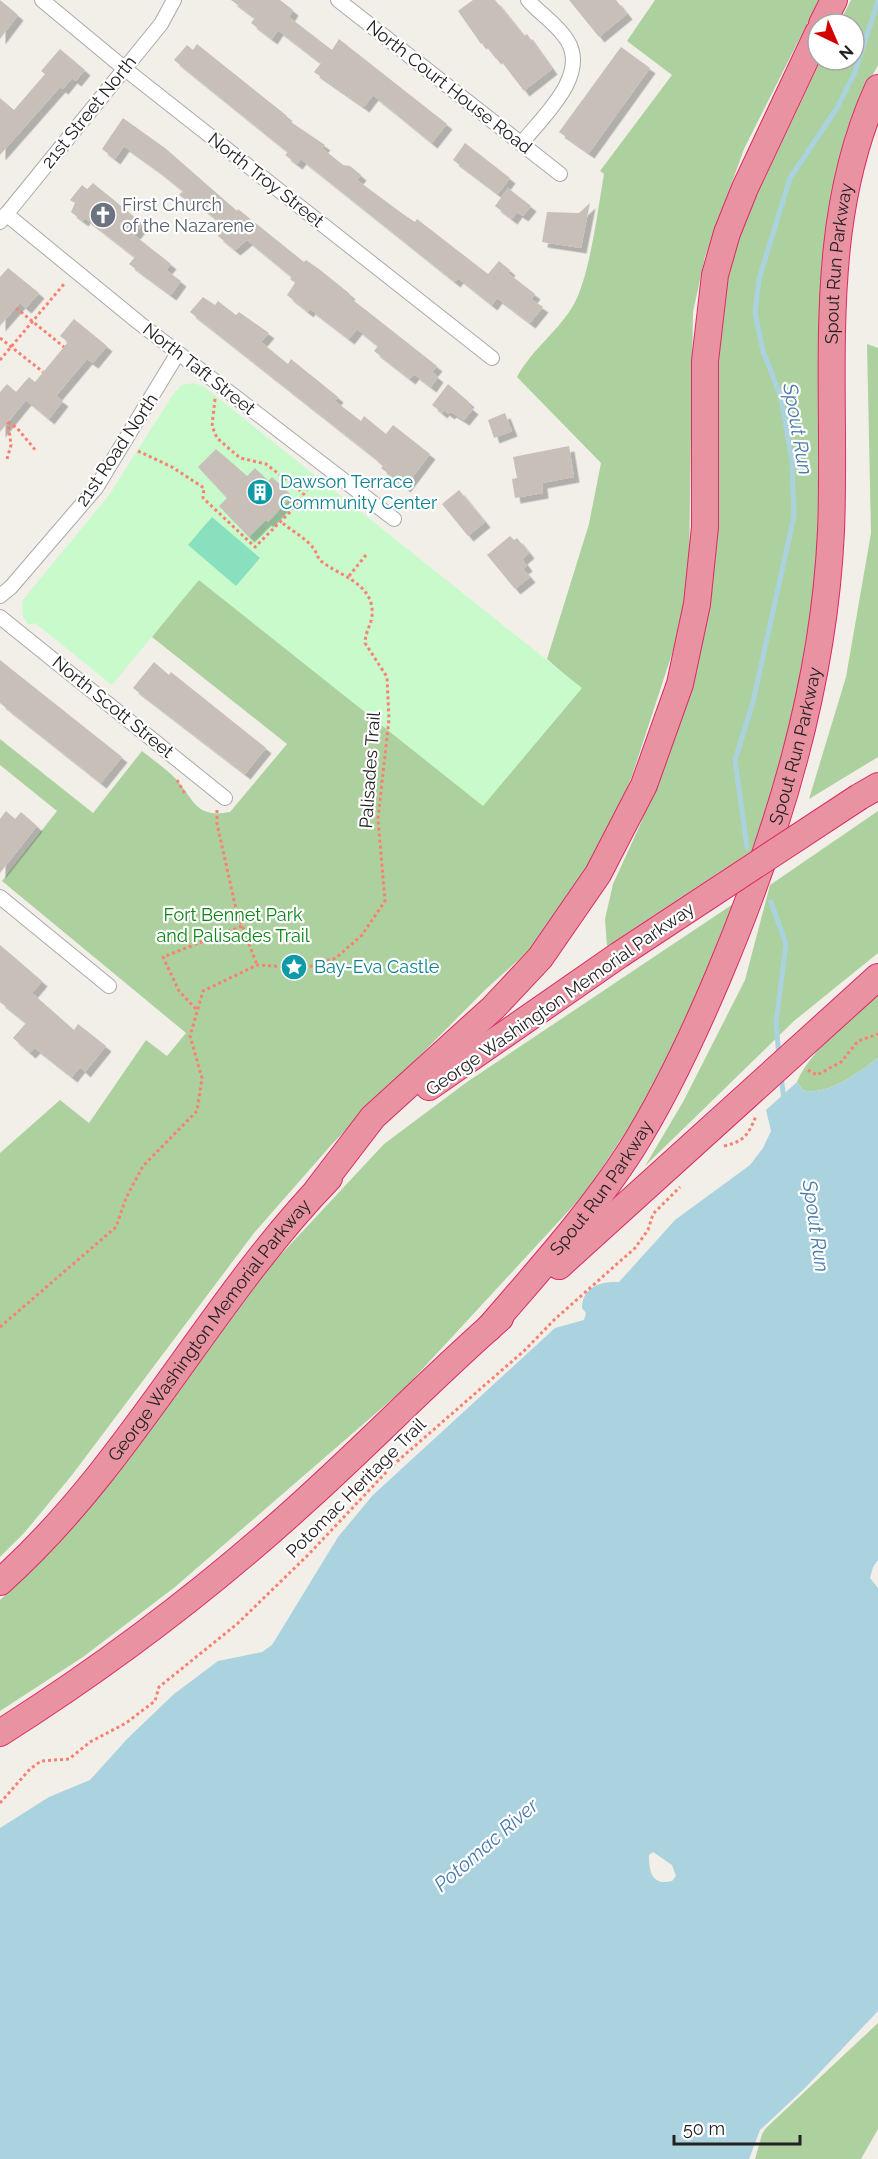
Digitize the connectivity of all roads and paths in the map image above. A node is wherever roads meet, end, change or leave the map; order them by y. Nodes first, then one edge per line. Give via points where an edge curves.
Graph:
1 (42, 0) edge
2 (174, 0) edge
3 (338, 0) edge
4 (528, 0) edge
5 (806, 58) edge
6 (125, 69) junction
7 (878, 88) edge
8 (521, 144) junction
9 (560, 174) dead end
10 (3, 218) edge
11 (64, 284) dead end
12 (16, 308) dead end
13 (31, 324) junction
14 (0, 338) edge
15 (64, 347) dead end
16 (10, 348) junction
17 (178, 353) junction
18 (492, 358) dead end
19 (0, 360) edge
20 (43, 372) dead end
21 (217, 397) dead end
22 (138, 450) dead end
23 (37, 452) dead end
24 (7, 459) dead end
25 (317, 475) dead end
26 (303, 494) junction
27 (394, 519) dead end
28 (281, 522) junction
29 (366, 555) dead end
30 (349, 576) junction
31 (0, 596) edge
32 (0, 617) edge
33 (176, 779) dead end
34 (868, 791) edge
35 (185, 794) dead end
36 (225, 798) joint
37 (0, 897) edge
38 (242, 926) junction
39 (257, 965) junction
40 (878, 977) edge
41 (109, 986) dead end
42 (196, 1009) junction
43 (878, 1034) edge
44 (804, 1071) dead end
45 (747, 1108) junction
46 (720, 1147) dead end
47 (687, 1180) dead end
48 (317, 1190) junction
49 (0, 1327) edge
50 (489, 1328) junction
51 (0, 1582) edge
52 (0, 1733) edge
53 (0, 1803) edge

1 - 6 street, North Troy Street
2 - 6 street, 21st Street North via 161,24
3 - 8 street, North Court House Road
4 - 8 street via 568,41 574,58 571,76 560,96
5 - 48 highway via 745,188 713,285 705,361 705,527 697,604 680,684 644,785 598,874 540,958 493,1008 374,1116
6 - 10 street, 21st Street North
6 - 18 street, North Troy Street
7 - 50 highway, Spout Run Parkway via 856,146 839,224 832,302 832,501 826,596 802,726 772,836 706,1006 632,1148 577,1224
8 - 9 street, North Court House Road
10 - 17 street, North Taft Street
11 - 13 path
12 - 13 path
13 - 15 path
13 - 16 path
14 - 16 path
16 - 19 path
16 - 20 path
17 - 27 street, North Taft Street
17 - 31 street, 21st Road North via 96,488
21 - 26 path via 213,402 212,426 217,438 240,458 266,464
22 - 28 path via 204,488 203,498 255,547
23 - 24 path via 8,422
25 - 26 path
26 - 28 path
28 - 30 path, Palisades Trail via 314,548 318,559 336,573
29 - 30 path
30 - 39 path, Palisades Trail via 363,588 368,599 372,615 365,643 387,677 389,719 378,819 385,901 362,935 336,958 305,968
32 - 36 street, North Scott Street
33 - 35 path
34 - 48 highway, George Washington Memorial Parkway, bridge via 447,1073 381,1127
36 - 38 path via 216,815
37 - 41 street
38 - 39 path
38 - 42 path via 163,957 179,991
39 - 42 path, Palisades Trail via 203,991
40 - 45 highway via 801,1046
42 - 49 path, Palisades Trail via 190,1036 202,1078 197,1111 143,1166 116,1227
43 - 44 path via 858,1041 829,1070 817,1075
45 - 46 path via 753,1128 740,1142
45 - 50 highway
47 - 53 path, Potomac Heritage Trail via 653,1214 648,1230 635,1248 393,1465 244,1616 159,1687 155,1701 69,1759 41,1761
48 - 51 highway, George Washington Memorial Parkway via 268,1248 72,1509
50 - 52 highway via 306,1500 214,1579 116,1654

